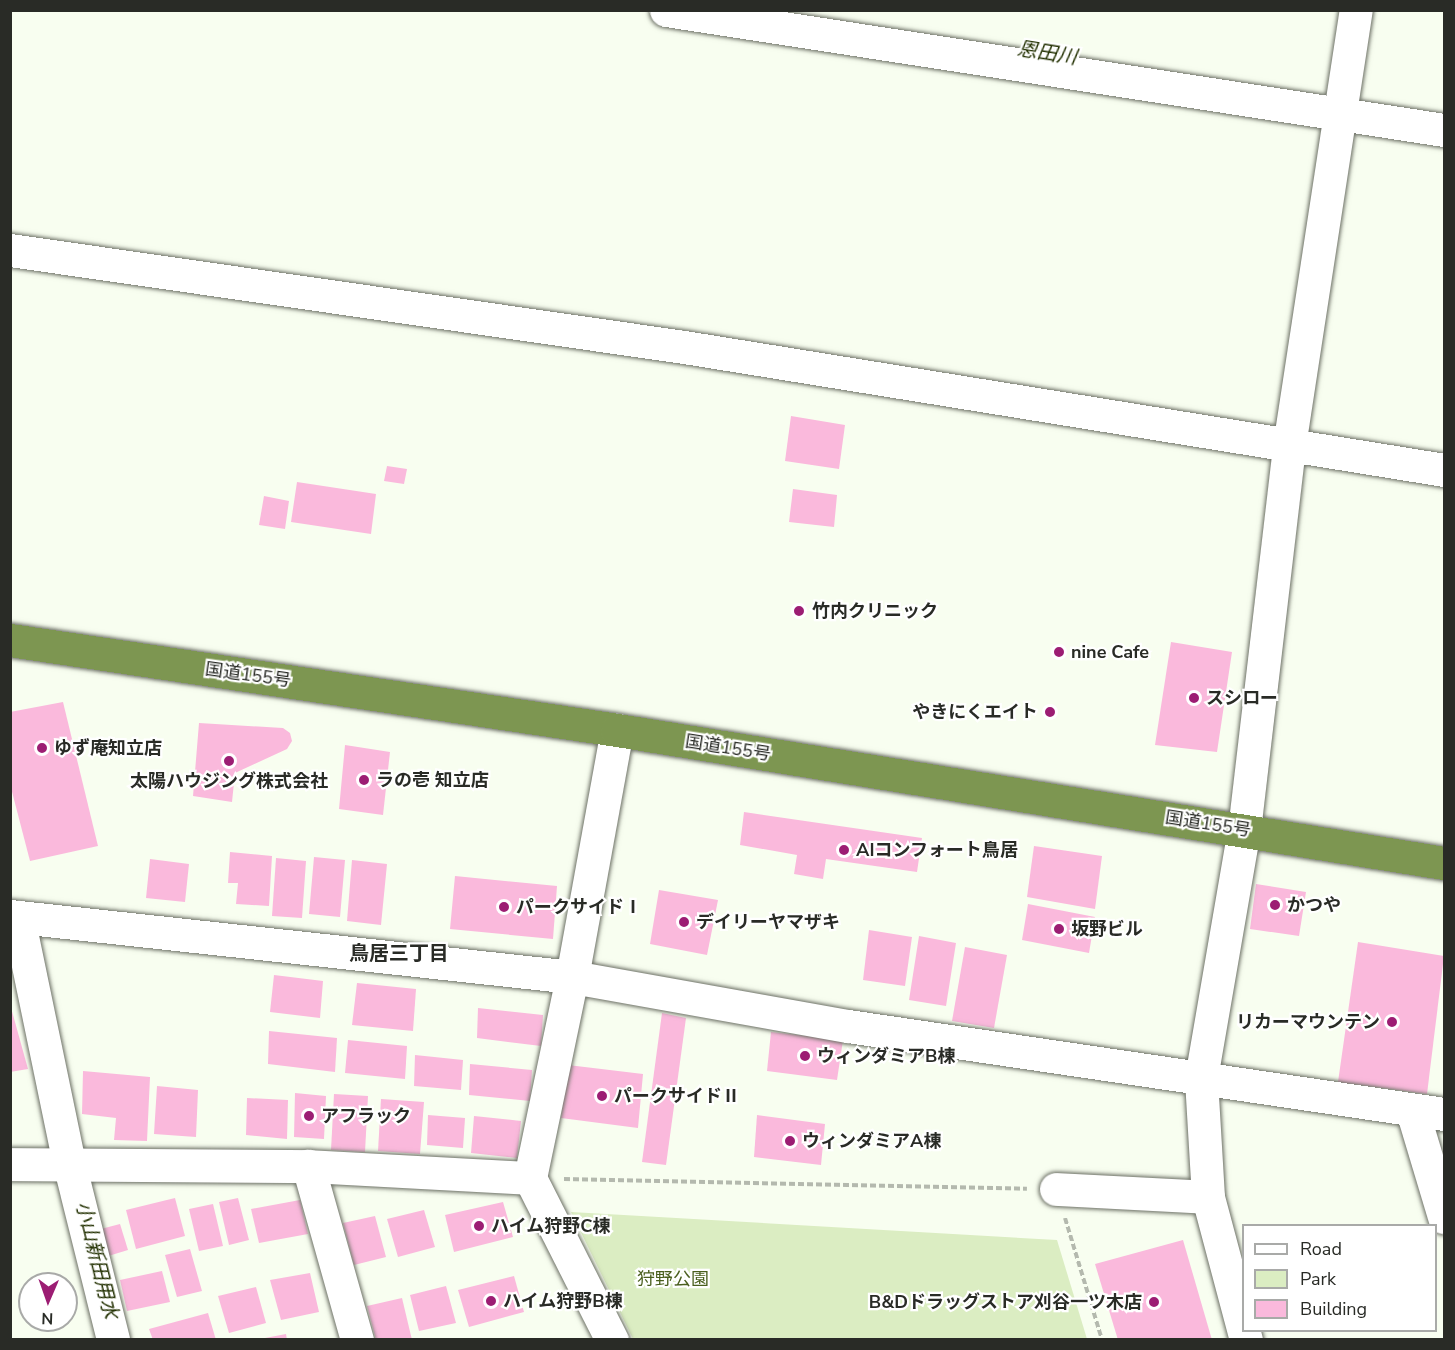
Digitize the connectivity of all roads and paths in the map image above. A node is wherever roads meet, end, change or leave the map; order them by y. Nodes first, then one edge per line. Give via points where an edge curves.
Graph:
1 (666, 10) edge
2 (1356, 10) edge
3 (1340, 114) junction
4 (1444, 130) edge
5 (10, 250) edge
6 (1289, 446) junction
7 (1444, 470) edge
8 (10, 640) edge
9 (617, 730) junction
10 (1244, 830) junction
11 (1444, 863) edge
12 (14, 916) edge
13 (572, 977) junction
14 (1201, 1078) junction
15 (1412, 1110) junction
16 (1444, 1114) edge
17 (69, 1163) junction
18 (10, 1164) edge
19 (308, 1166) junction
20 (530, 1178) junction
21 (1056, 1189) junction
22 (1208, 1197) junction
23 (1444, 1217) edge
24 (1242, 1325) edge
25 (113, 1340) edge
26 (357, 1340) edge
27 (612, 1340) edge
28 (1102, 1340) edge

1 - 3 street
2 - 3 street
3 - 4 street
3 - 6 street
5 - 6 street via 672,345
6 - 7 street
6 - 10 street
8 - 9 highway, 国道155号
9 - 10 highway, 国道155号
9 - 13 street
10 - 11 highway, 国道155号
10 - 14 street
12 - 13 street
12 - 17 street
13 - 14 street via 848,1026
13 - 20 street
14 - 15 street
14 - 22 street
15 - 16 street
15 - 23 street
17 - 18 street
17 - 19 street
17 - 25 street
19 - 20 street
19 - 26 street
20 - 21 path
20 - 27 street
21 - 22 street
21 - 28 path
22 - 24 street

